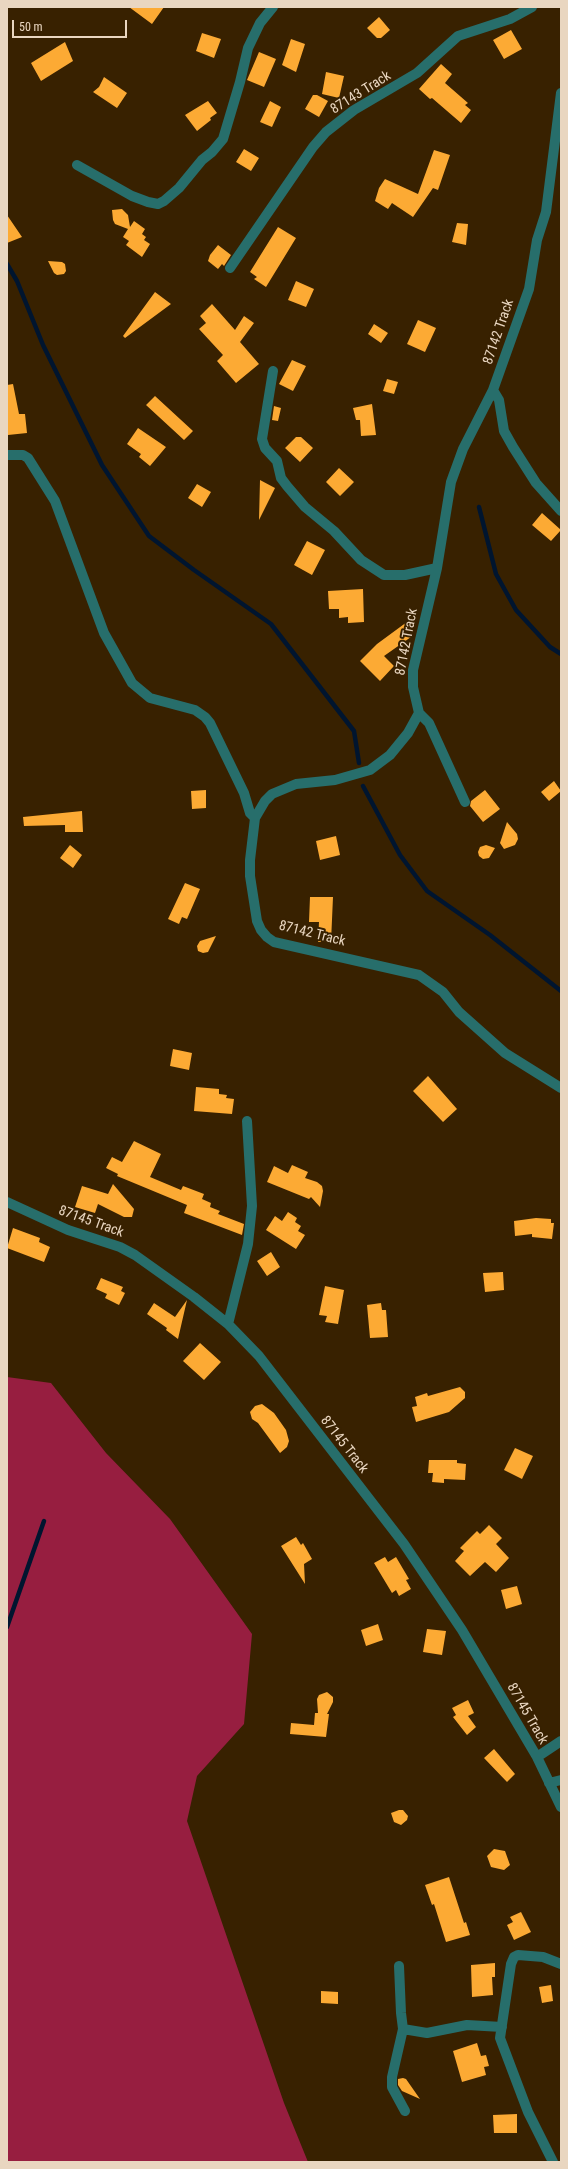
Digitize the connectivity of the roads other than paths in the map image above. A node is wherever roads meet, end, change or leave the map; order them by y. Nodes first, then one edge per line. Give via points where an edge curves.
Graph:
1 (273, 7) edge
2 (532, 7) edge
3 (561, 93) edge
4 (77, 165) dead end
5 (230, 268) dead end
6 (273, 371) dead end
7 (493, 390) junction
8 (7, 455) edge
9 (561, 511) edge
10 (437, 568) junction
11 (420, 712) junction
12 (465, 802) dead end
13 (255, 818) junction
14 (561, 1088) edge
15 (247, 1121) dead end
16 (7, 1202) edge
17 (228, 1324) junction
18 (561, 1741) edge
19 (537, 1757) junction
20 (561, 1780) edge
21 (549, 1783) junction
22 (561, 1807) edge
23 (561, 1964) edge
24 (399, 1966) dead end
25 (502, 2027) junction
26 (403, 2030) junction
27 (405, 2111) dead end
28 (553, 2162) edge

1 - 4 street via 260,23 248,48 223,139 164,201 158,204 132,196
2 - 5 street, 87143 Track via 510,19 458,36 417,73 354,110 326,132
3 - 7 street, 87142 Track via 546,212 537,240 529,289
6 - 10 street via 262,439 265,448 277,461 282,478 305,508 334,531 361,560 384,575 405,575
7 - 9 street via 499,400 504,431 536,483
7 - 10 street, 87142 Track via 463,449 451,482
8 - 13 street via 22,455 28,458 55,501 104,633 132,683 150,698 195,710 205,717 244,793 250,813
10 - 11 street, 87142 Track via 414,670 413,687
11 - 12 street via 429,723
11 - 13 street, 87142 Track via 408,734 379,764 352,777 296,784 278,791 265,801
13 - 14 street, 87142 Track via 250,876 257,921 267,937 280,943 420,975 443,992 459,1012 505,1053
15 - 17 street via 252,1206 248,1244
16 - 17 street, 87145 Track via 68,1230 136,1255
17 - 19 street, 87145 Track via 259,1356 404,1544 462,1630
18 - 19 street
19 - 21 street, 87145 Track
20 - 21 street
21 - 22 street, 87145 Track
23 - 25 street via 543,1957 514,1957
24 - 26 street
25 - 26 street via 467,2024 427,2033
25 - 28 street via 500,2038 506,2056 528,2112
26 - 27 street via 392,2087

